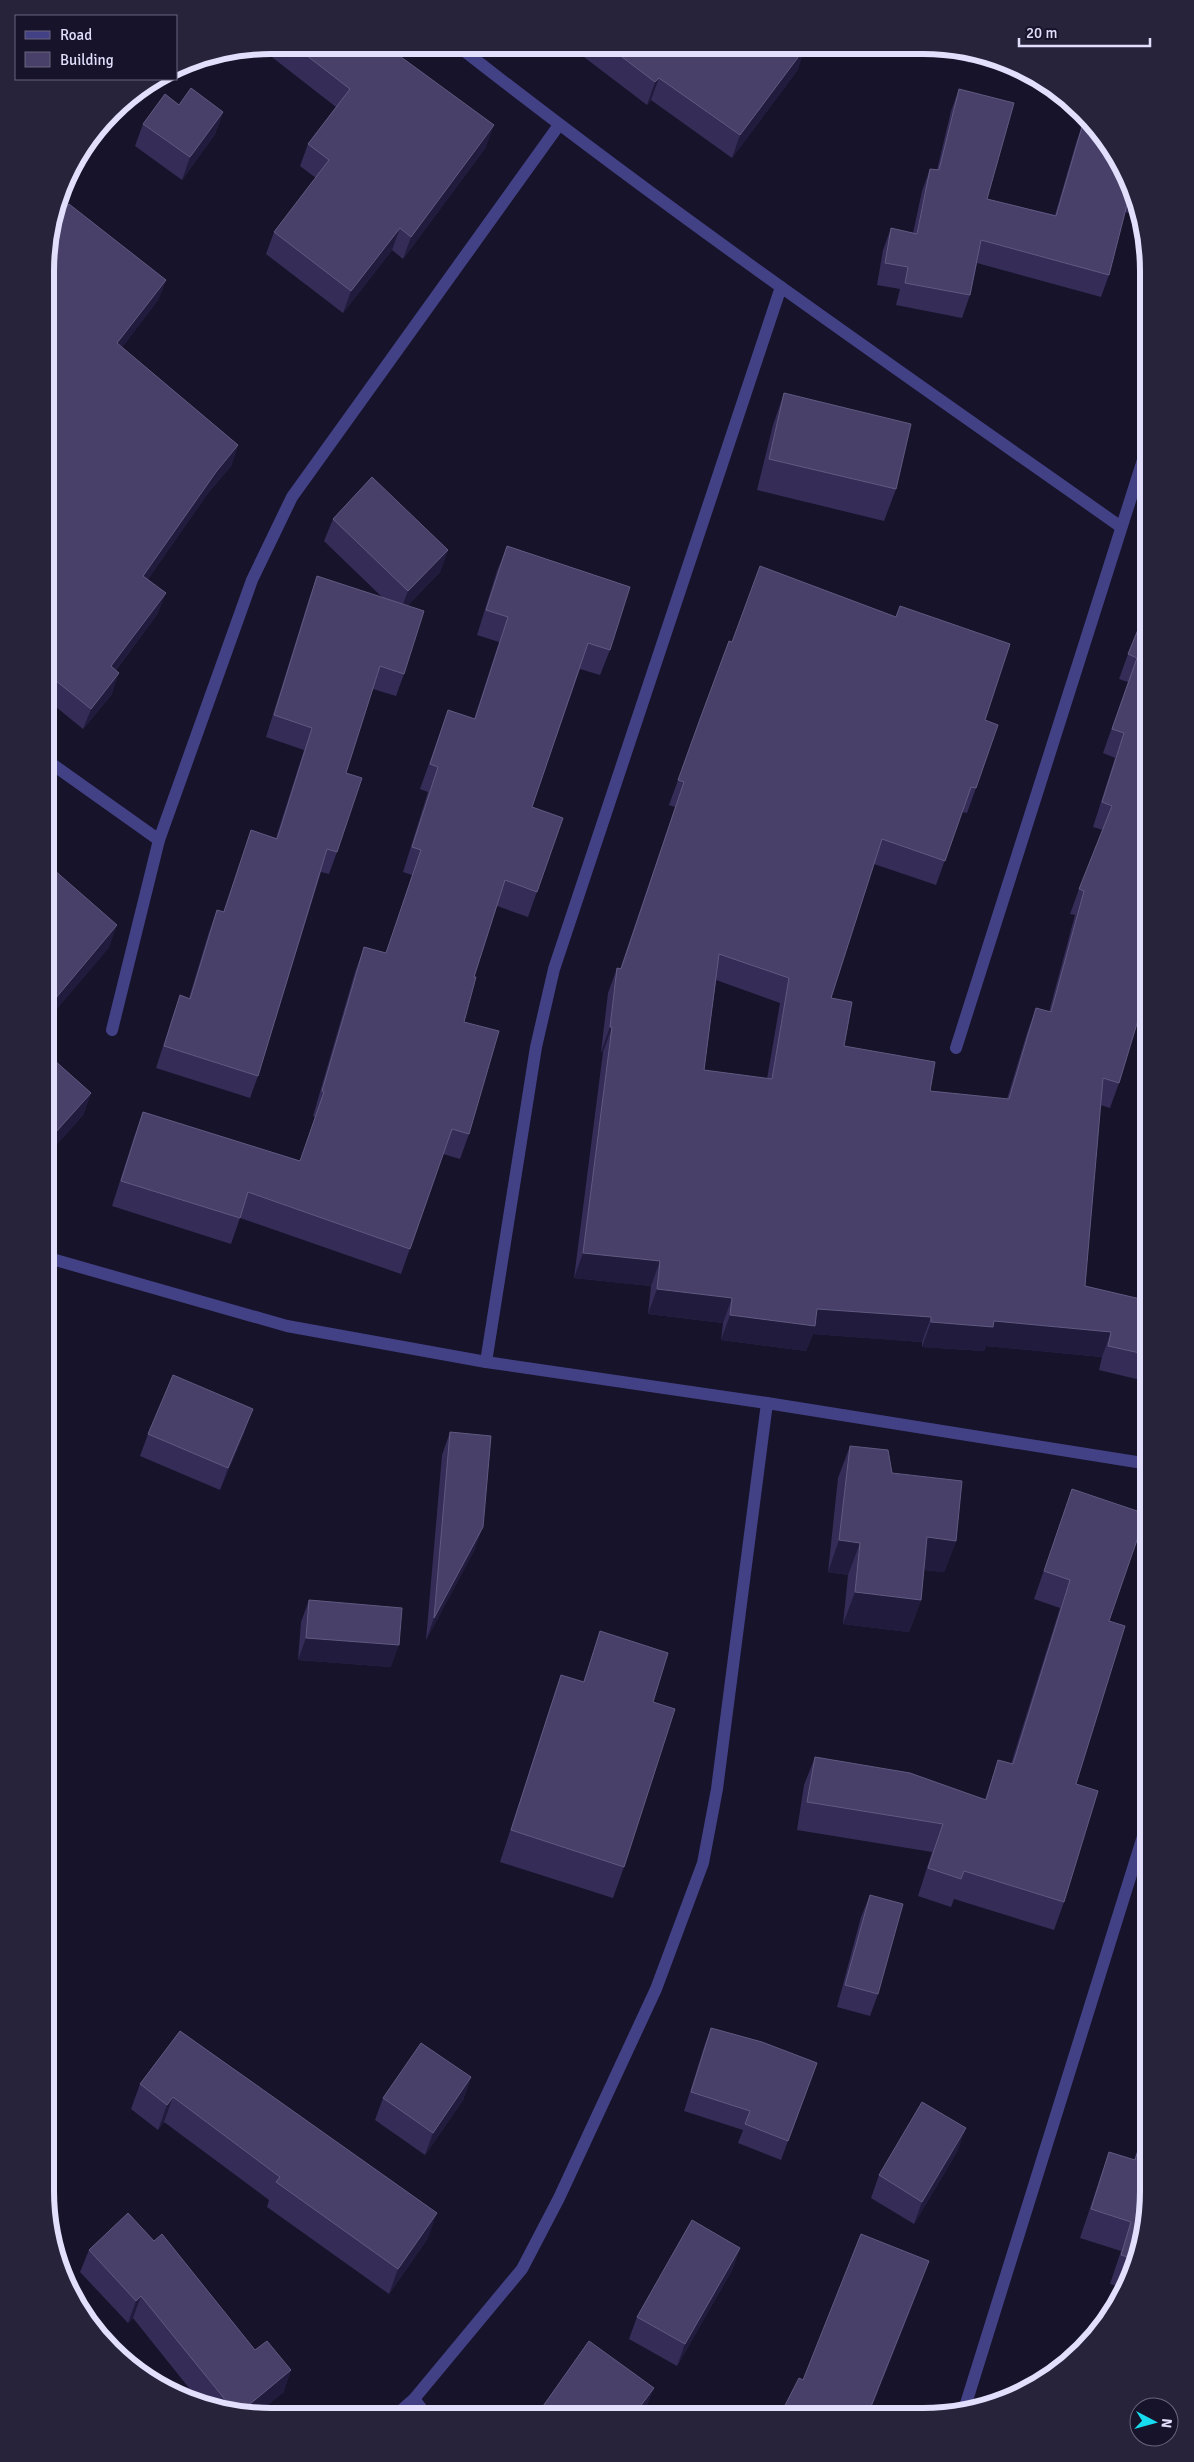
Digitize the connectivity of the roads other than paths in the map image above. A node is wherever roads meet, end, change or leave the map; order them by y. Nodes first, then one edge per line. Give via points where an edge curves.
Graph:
1 (468, 54) edge
2 (559, 125) junction
3 (781, 287) junction
4 (1140, 470) edge
5 (1122, 527) junction
6 (54, 765) edge
7 (159, 840) junction
8 (112, 1030) dead end
9 (956, 1048) dead end
10 (54, 1260) edge
11 (486, 1362) junction
12 (766, 1403) junction
13 (1140, 1463) edge
14 (1140, 1846) edge
15 (414, 2399) junction
16 (966, 2404) edge
17 (404, 2408) edge
18 (421, 2408) edge

1 - 2 street
2 - 3 street
2 - 7 street via 292,497 252,580
3 - 5 street
3 - 11 street via 554,969 536,1047
4 - 5 street
5 - 9 street
6 - 7 street
7 - 8 street
10 - 11 street via 287,1326
11 - 12 street
12 - 13 street
12 - 15 street via 717,1789 703,1863 656,1989 563,2190 522,2269
14 - 16 street
15 - 17 street
15 - 18 street

